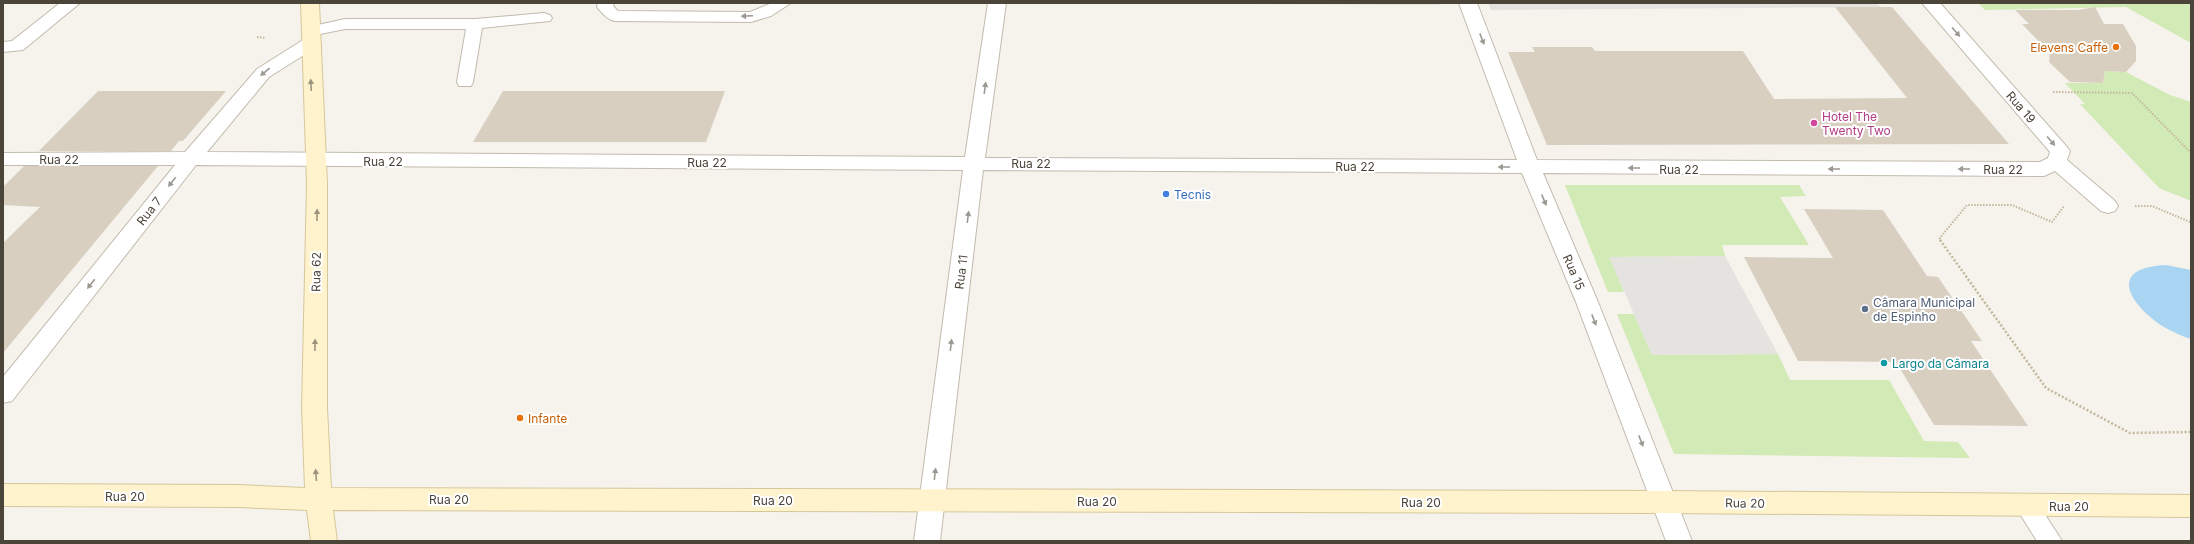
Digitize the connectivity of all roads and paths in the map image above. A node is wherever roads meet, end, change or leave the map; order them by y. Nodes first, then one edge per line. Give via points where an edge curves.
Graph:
1 (71, 3) edge
2 (310, 3) edge
3 (606, 3) edge
4 (783, 3) edge
5 (997, 3) edge
6 (1468, 3) edge
7 (1931, 3) edge
8 (544, 18) dead end
9 (475, 24) junction
10 (310, 37) junction
11 (3, 47) edge
12 (465, 82) dead end
13 (2053, 92) dead end
14 (2191, 153) edge
15 (191, 158) junction
16 (315, 158) junction
17 (3, 159) edge
18 (2057, 162) junction
19 (974, 163) junction
20 (1530, 167) junction
21 (2108, 206) junction
22 (2191, 220) edge
23 (3, 394) edge
24 (2191, 432) edge
25 (3, 495) edge
26 (317, 498) junction
27 (932, 501) junction
28 (1664, 502) junction
29 (2027, 506) junction
30 (2191, 506) edge
31 (324, 541) edge
32 (927, 541) edge
33 (1679, 541) edge
34 (2050, 541) edge

1 - 11 street via 16,46
2 - 10 main road, Rua 62
4 -> 3 lane via 751,17 614,16 605,7
19 -> 5 street, Rua 11
6 -> 20 street, Rua 15
7 -> 18 street, Rua 19 via 2060,151
8 - 9 lane
9 - 10 lane via 345,24
9 - 12 lane
10 -> 15 street, Rua 7 via 263,73
16 -> 10 main road, Rua 62
13 - 14 path via 2132,93
15 - 16 street, Rua 22
15 - 17 street, Rua 22
15 -> 23 street, Rua 7
16 - 19 street, Rua 22 via 357,161
26 -> 16 main road, Rua 62 via 314,437 317,184
18 -> 20 street, Rua 22 via 2044,169
18 - 21 street
20 -> 19 street, Rua 22
27 -> 19 street, Rua 11
20 -> 28 street, Rua 15 via 1587,302
21 - 22 path via 2152,206
21 - 24 path via 2062,206 2052,222 2012,205 1967,205 1939,239 2046,388 2130,433
25 - 26 main road, Rua 20
26 - 27 main road, Rua 20
26 - 31 main road, Rua 62
27 - 28 main road, Rua 20
27 - 32 street, Rua 11
28 - 29 main road, Rua 20
28 - 33 street, Rua 15
29 - 30 main road, Rua 20
29 - 34 lane

